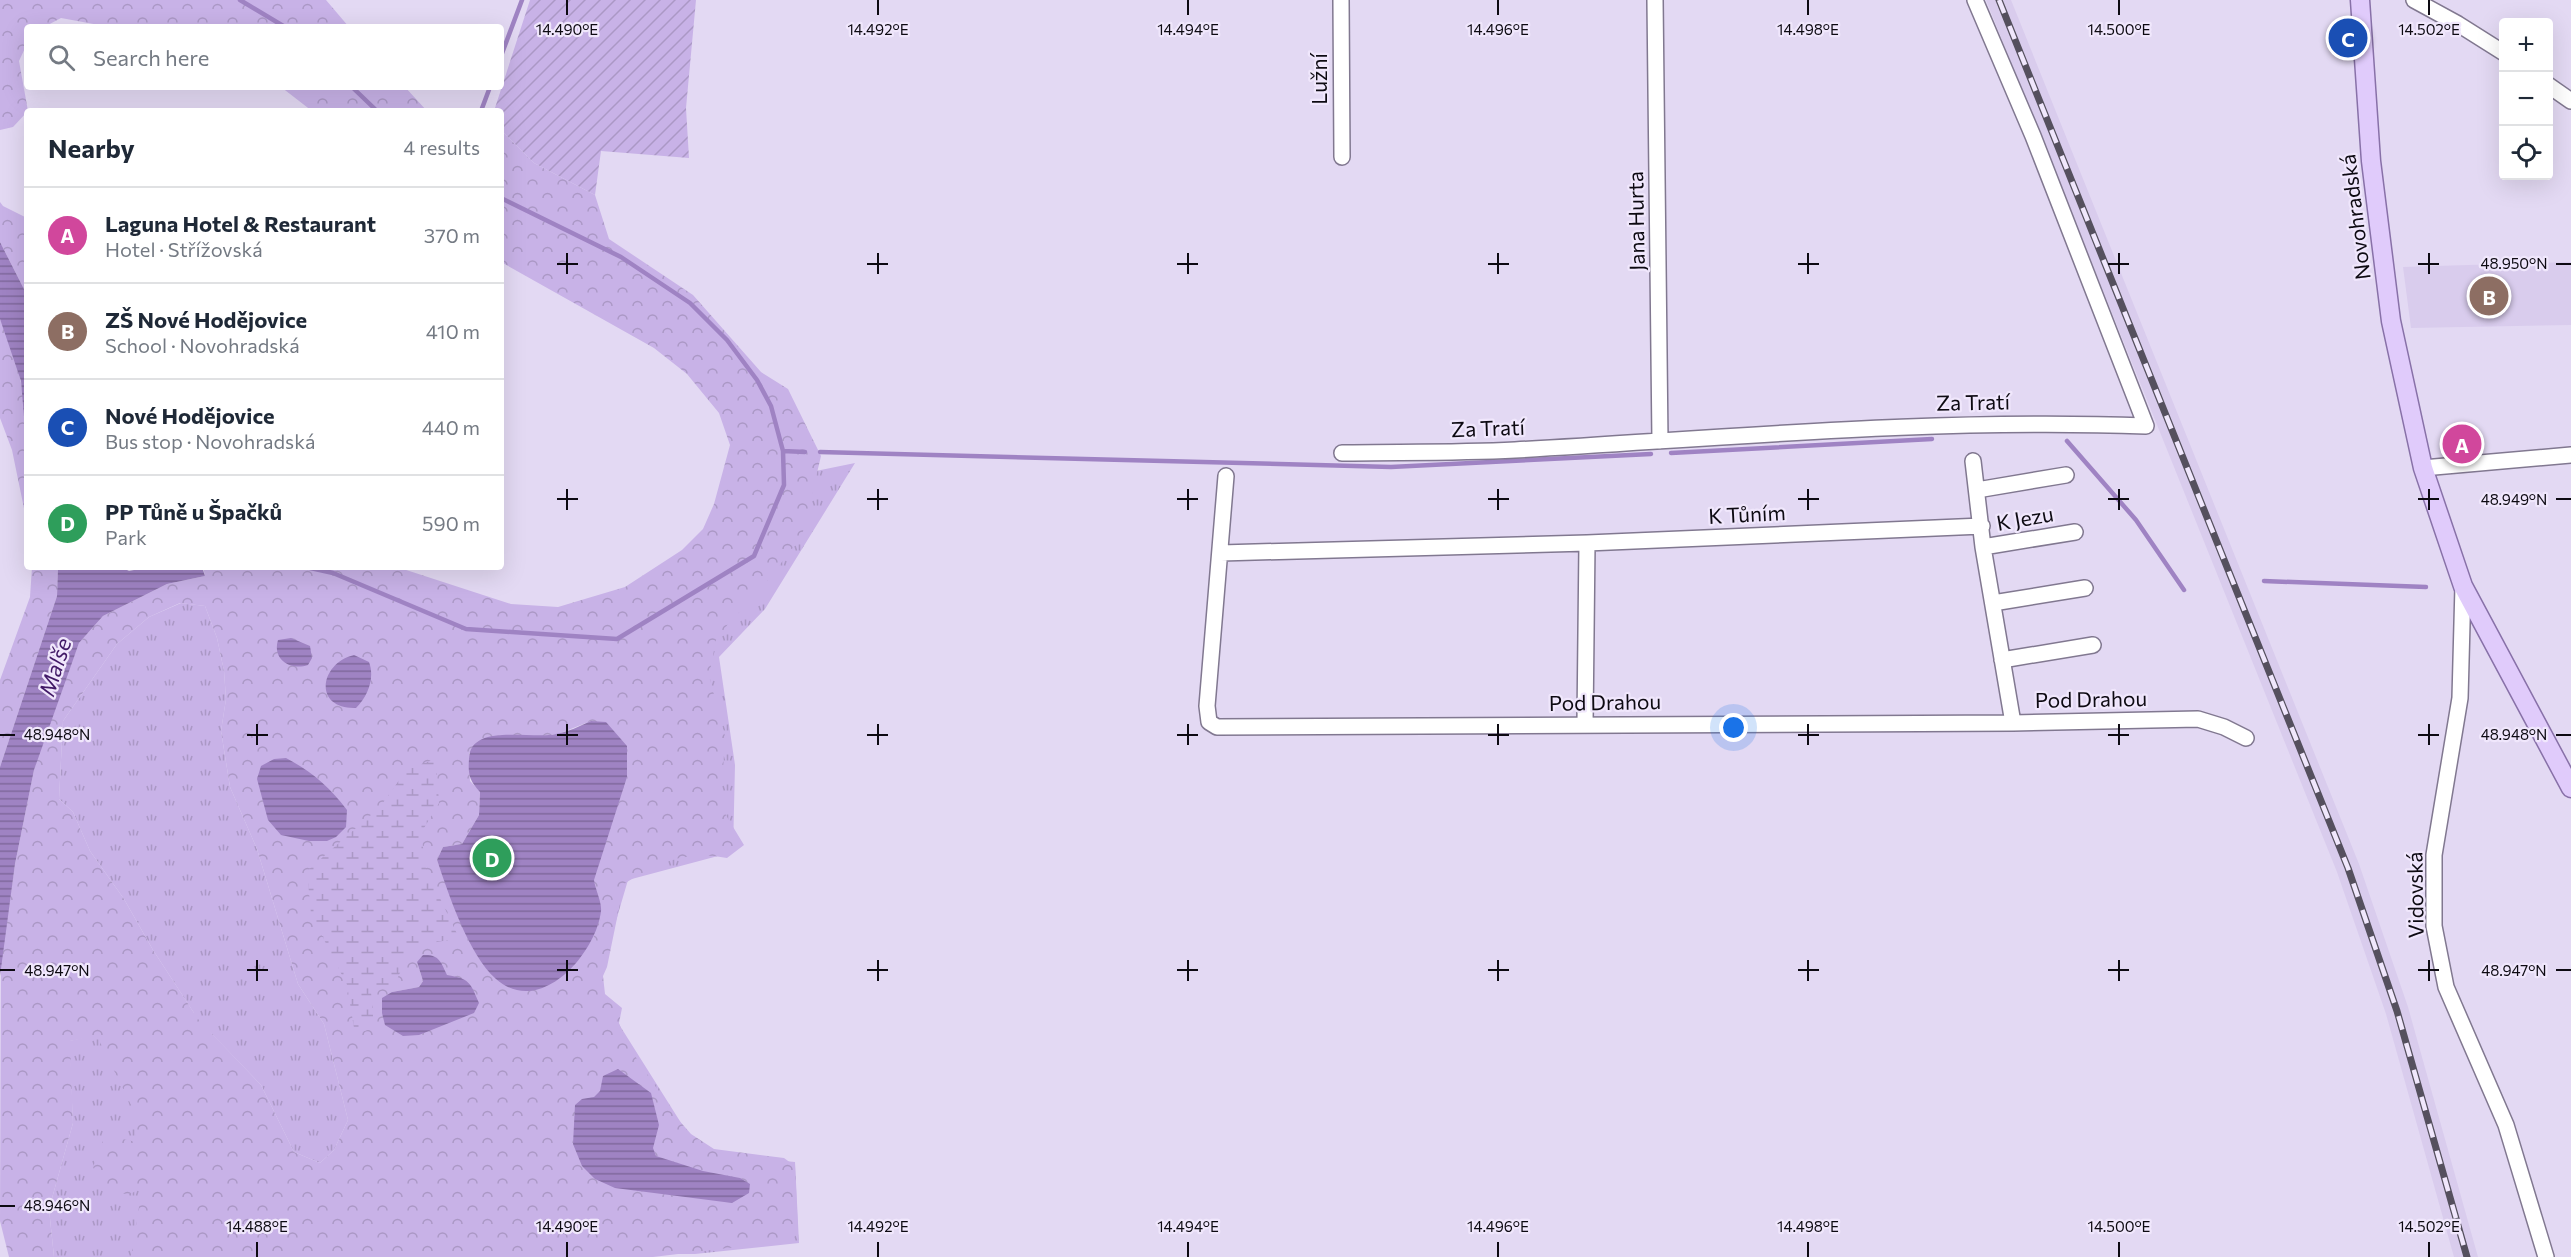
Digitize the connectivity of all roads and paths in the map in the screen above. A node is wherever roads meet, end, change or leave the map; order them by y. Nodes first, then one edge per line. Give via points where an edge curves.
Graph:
1 (1341, 0) edge
2 (1655, 0) edge
3 (1976, 0) edge
4 (2360, 0) edge
5 (2414, 0) edge
6 (2499, 50) edge
7 (2553, 88) edge
8 (2571, 101) edge
9 (1342, 157) dead end
10 (1660, 441) junction
11 (1342, 453) dead end
12 (2571, 455) edge
13 (1973, 461) dead end
14 (2422, 468) junction
15 (2066, 475) dead end
16 (1226, 476) dead end
17 (1977, 489) junction
18 (1982, 526) junction
19 (2075, 532) dead end
20 (1587, 543) junction
21 (1983, 547) junction
22 (1221, 553) junction
23 (2463, 586) junction
24 (2085, 588) dead end
25 (1993, 603) junction
26 (2093, 645) dead end
27 (2002, 660) junction
28 (1585, 723) junction
29 (2013, 723) junction
30 (2246, 738) dead end
31 (2571, 788) edge
32 (2546, 1257) edge

1 - 9 street, Lužní
2 - 10 street, Jana Hurta
3 - 10 street, Za Tratí via 2146,426 1928,425
4 - 14 main road, Novohradská via 2371,161 2391,321
5 - 6 street
7 - 8 street
10 - 11 street, Za Tratí via 1512,450
12 - 14 street
13 - 17 street, K Jezu
14 - 23 main road, Novohradská
15 - 17 street, K Jezu
16 - 22 street, Pod Drahou
17 - 18 street, K Jezu
18 - 20 street, K Tůním
18 - 21 street, K Jezu
19 - 21 street, K Jezu
20 - 22 street, K Tůním
20 - 28 street
21 - 25 street, K Jezu
22 - 28 street, Pod Drahou via 1207,706 1209,722 1217,727
23 - 31 main road, Novohradská
23 - 32 street, Vidovská via 2460,698 2434,855 2434,926 2446,987 2506,1125
24 - 25 street
25 - 27 street, K Jezu
26 - 27 street
27 - 29 street, K Jezu
28 - 29 street, Pod Drahou
29 - 30 street, Pod Drahou via 2198,719

